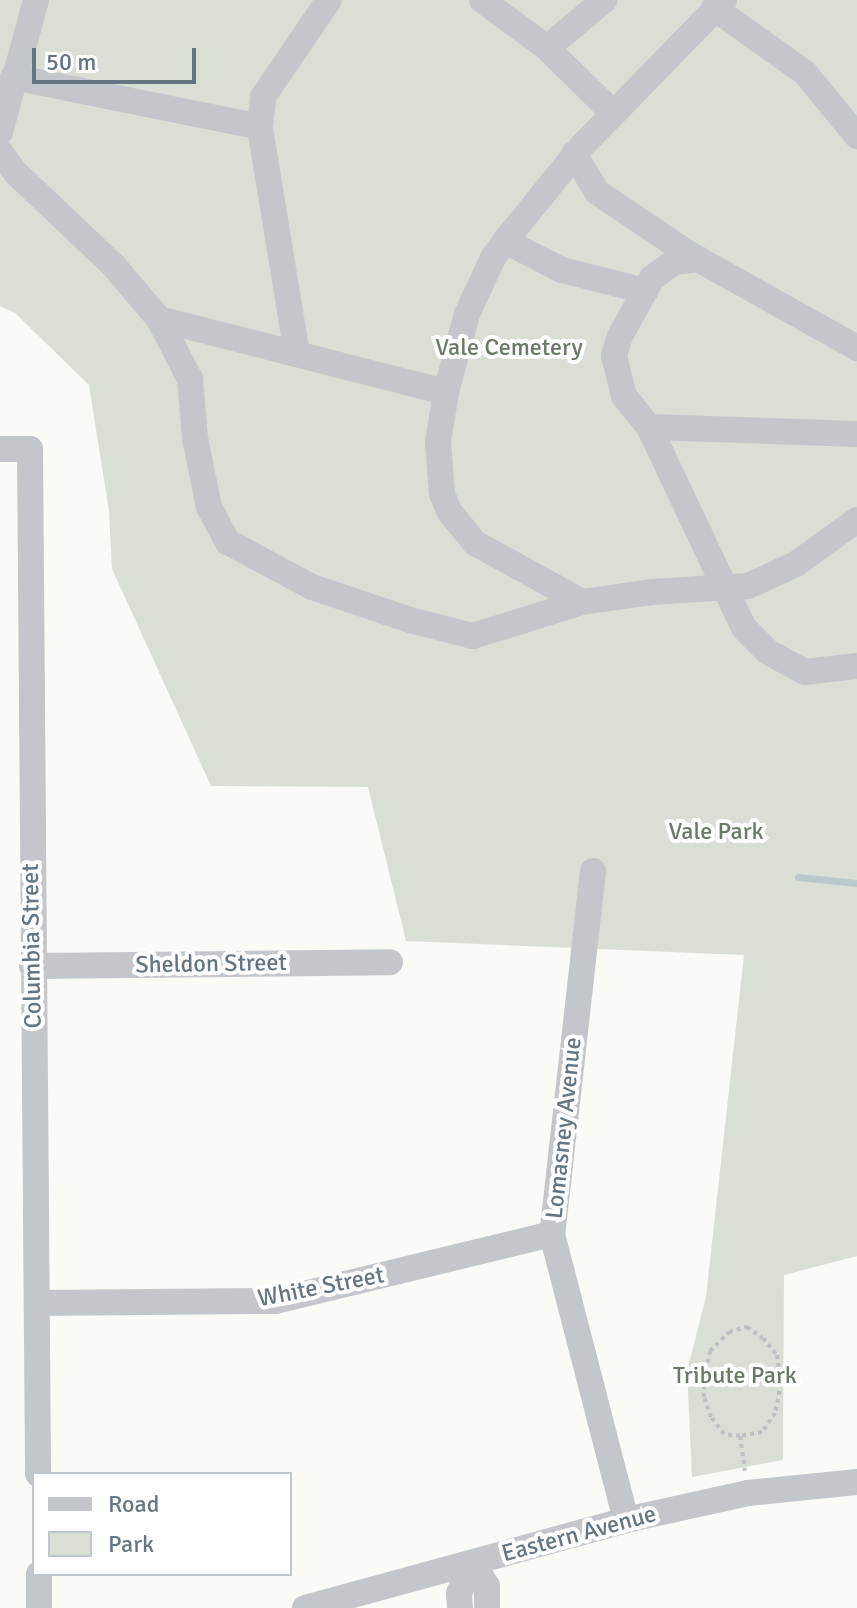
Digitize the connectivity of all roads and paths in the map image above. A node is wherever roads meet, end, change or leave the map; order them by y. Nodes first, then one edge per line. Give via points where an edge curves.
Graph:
1 (36, 0) edge
2 (329, 0) edge
3 (482, 0) edge
4 (604, 0) edge
5 (719, 4) edge
6 (547, 48) junction
7 (13, 77) junction
8 (613, 113) junction
9 (260, 127) junction
10 (0, 132) edge
11 (857, 136) edge
12 (0, 152) edge
13 (574, 154) junction
14 (648, 226) junction
15 (505, 241) junction
16 (699, 259) junction
17 (648, 285) junction
18 (159, 319) junction
19 (857, 348) edge
20 (297, 354) junction
21 (446, 392) junction
22 (649, 427) junction
23 (857, 434) edge
24 (0, 449) edge
25 (857, 520) edge
26 (727, 586) junction
27 (582, 602) junction
28 (857, 666) edge
29 (593, 871) dead end
30 (390, 962) dead end
31 (32, 966) junction
32 (552, 1234) junction
33 (38, 1303) junction
34 (740, 1436) junction
35 (38, 1472) edge
36 (857, 1482) edge
37 (748, 1493) junction
38 (626, 1520) junction
39 (473, 1563) junction
40 (39, 1576) edge
41 (39, 1608) edge
42 (305, 1608) edge
43 (460, 1608) edge
44 (487, 1608) edge

1 - 7 street
2 - 9 street via 263,97
3 - 6 street
4 - 6 street
5 - 8 street
5 - 11 street via 805,73
6 - 8 street
7 - 9 street
7 - 10 street
8 - 13 street
9 - 20 street
12 - 18 street
13 - 14 street via 597,192
13 - 15 street
14 - 16 street
14 - 17 street via 658,251
15 - 17 street via 562,270
15 - 21 street via 467,314
16 - 17 street via 674,262
16 - 19 street
17 - 22 street via 614,356 624,396
18 - 20 street
18 - 27 street via 190,379 209,507 228,542 312,587 473,636
20 - 21 street
21 - 27 street via 438,442 442,494 449,511 475,543
22 - 23 street
22 - 26 street
24 - 31 street, Columbia Street via 30,449
25 - 26 street via 796,564 748,586
26 - 27 street
26 - 28 street via 744,628 768,652 805,672
29 - 32 street, Lomasney Avenue
30 - 31 street, Sheldon Street
31 - 33 street, Columbia Street
32 - 33 street, White Street via 275,1301
32 - 38 street, Lomasney Avenue
33 - 35 street, Columbia Street
34 - 34 path via 762,1432 775,1413 781,1383 777,1355 747,1327 729,1332 710,1351 704,1378 711,1417 724,1434
34 - 37 path
36 - 37 street, Eastern Avenue
37 - 38 street, Eastern Avenue
38 - 39 street, Eastern Avenue
39 - 42 street, Eastern Avenue
39 - 43 street via 459,1593
39 - 44 street via 487,1586
40 - 41 street

